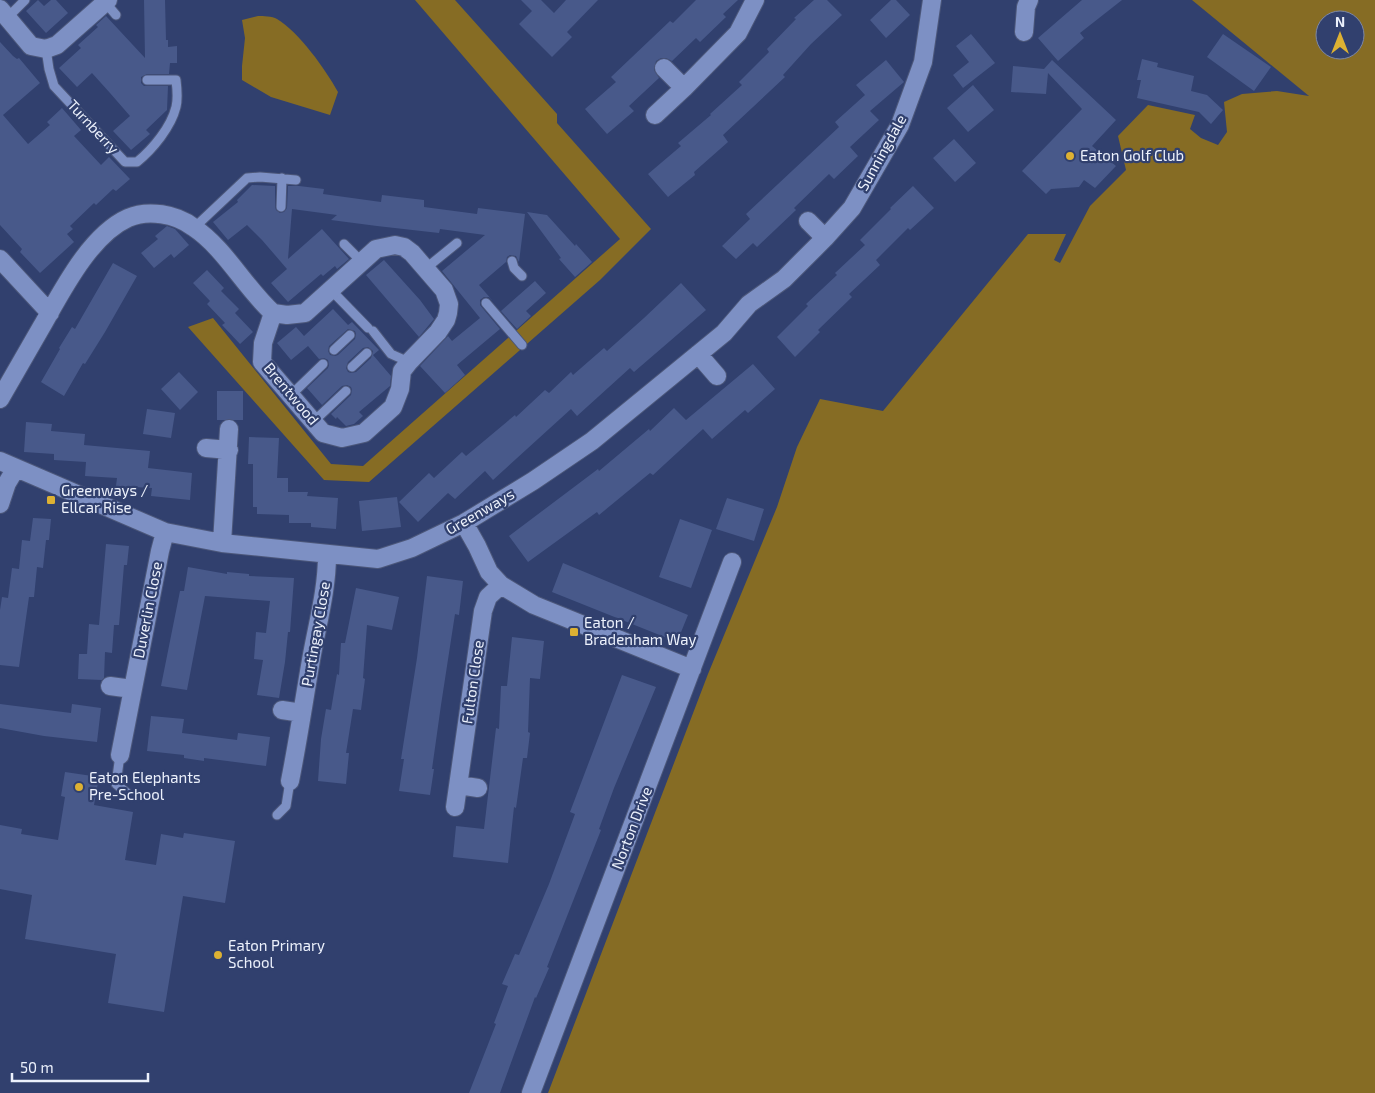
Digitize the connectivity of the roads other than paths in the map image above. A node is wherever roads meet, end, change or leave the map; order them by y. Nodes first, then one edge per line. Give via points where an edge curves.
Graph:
1 (25, 0) edge
2 (755, 0) edge
3 (932, 0) edge
4 (1029, 0) edge
5 (110, 6) edge
6 (4, 14) edge
7 (1024, 32) dead end
8 (46, 48) junction
9 (664, 68) dead end
10 (147, 80) dead end
11 (684, 88) junction
12 (655, 115) dead end
13 (282, 178) junction
14 (296, 180) dead end
15 (281, 207) dead end
16 (808, 221) dead end
17 (195, 228) junction
18 (825, 238) junction
19 (457, 243) dead end
20 (344, 244) dead end
21 (1, 261) edge
22 (512, 261) dead end
23 (362, 262) junction
24 (425, 269) junction
25 (522, 276) dead end
26 (331, 290) junction
27 (486, 303) dead end
28 (50, 313) junction
29 (273, 313) junction
30 (724, 333) joint
31 (350, 335) dead end
32 (522, 345) dead end
33 (334, 350) dead end
34 (367, 353) dead end
35 (698, 354) junction
36 (409, 362) junction
37 (323, 364) dead end
38 (352, 367) dead end
39 (717, 376) dead end
40 (346, 391) dead end
41 (291, 395) junction
42 (0, 399) edge
43 (314, 421) junction
44 (229, 429) dead end
45 (206, 448) dead end
46 (229, 450) junction
47 (8, 465) edge
48 (0, 504) edge
49 (464, 523) junction
50 (166, 532) junction
51 (222, 543) junction
52 (327, 555) junction
53 (732, 562) dead end
54 (501, 585) junction
55 (692, 668) junction
56 (110, 686) dead end
57 (132, 689) junction
58 (282, 710) dead end
59 (302, 713) junction
60 (120, 755) joint
61 (290, 780) joint
62 (459, 785) junction
63 (478, 788) dead end
64 (127, 793) dead end
65 (455, 807) dead end
66 (277, 815) dead end
67 (531, 1093) edge

1 - 6 lane
2 - 11 street via 738,33
3 - 18 street, Sunningdale via 923,62 900,125 852,208
4 - 7 street
5 - 8 street via 57,45
6 - 8 street via 31,46
8 - 10 lane, Turnberry via 54,86 125,162 138,162 150,152 176,107 176,80
9 - 11 street
11 - 12 street
13 - 14 lane
13 - 15 lane
13 - 17 lane via 247,178
16 - 18 street
17 - 28 street via 185,221 162,214 129,218 112,228 96,244
17 - 29 street
18 - 30 street, Sunningdale via 784,279 749,304
19 - 24 lane
20 - 23 lane
21 - 28 street
22 - 25 lane
23 - 24 street, Brentwood via 376,249 395,245 412,253
23 - 26 street, Brentwood
24 - 36 street, Brentwood via 444,290 448,313 438,332
26 - 29 street, Brentwood via 305,313
26 - 36 lane via 378,343
27 - 32 lane
28 - 42 street
29 - 41 street, Brentwood via 263,344 262,362
30 - 35 street, Greenways
31 - 33 lane
34 - 38 lane
35 - 39 street
35 - 49 street, Greenways via 592,442
36 - 43 street, Brentwood via 402,372 393,407 364,433 342,438 324,433
37 - 41 lane
40 - 43 lane
41 - 43 street, Brentwood
44 - 46 street
45 - 46 street
46 - 51 street
47 - 48 street via 7,484
47 - 50 street, Greenways
49 - 52 street, Greenways via 412,548 378,559
49 - 54 street via 489,572
50 - 51 street, Greenways
50 - 57 street, Duverlin Close
51 - 52 street, Greenways
52 - 59 street, Purtingay Close via 324,596
53 - 55 street, Norton Drive
54 - 55 street via 534,605
54 - 62 street, Fulton Close via 488,597 483,611
55 - 67 street, Norton Drive
56 - 57 street
57 - 60 street, Duverlin Close
58 - 59 street
59 - 61 street, Purtingay Close
60 - 64 lane via 116,784
61 - 66 lane via 286,806
62 - 63 street
62 - 65 street, Fulton Close

